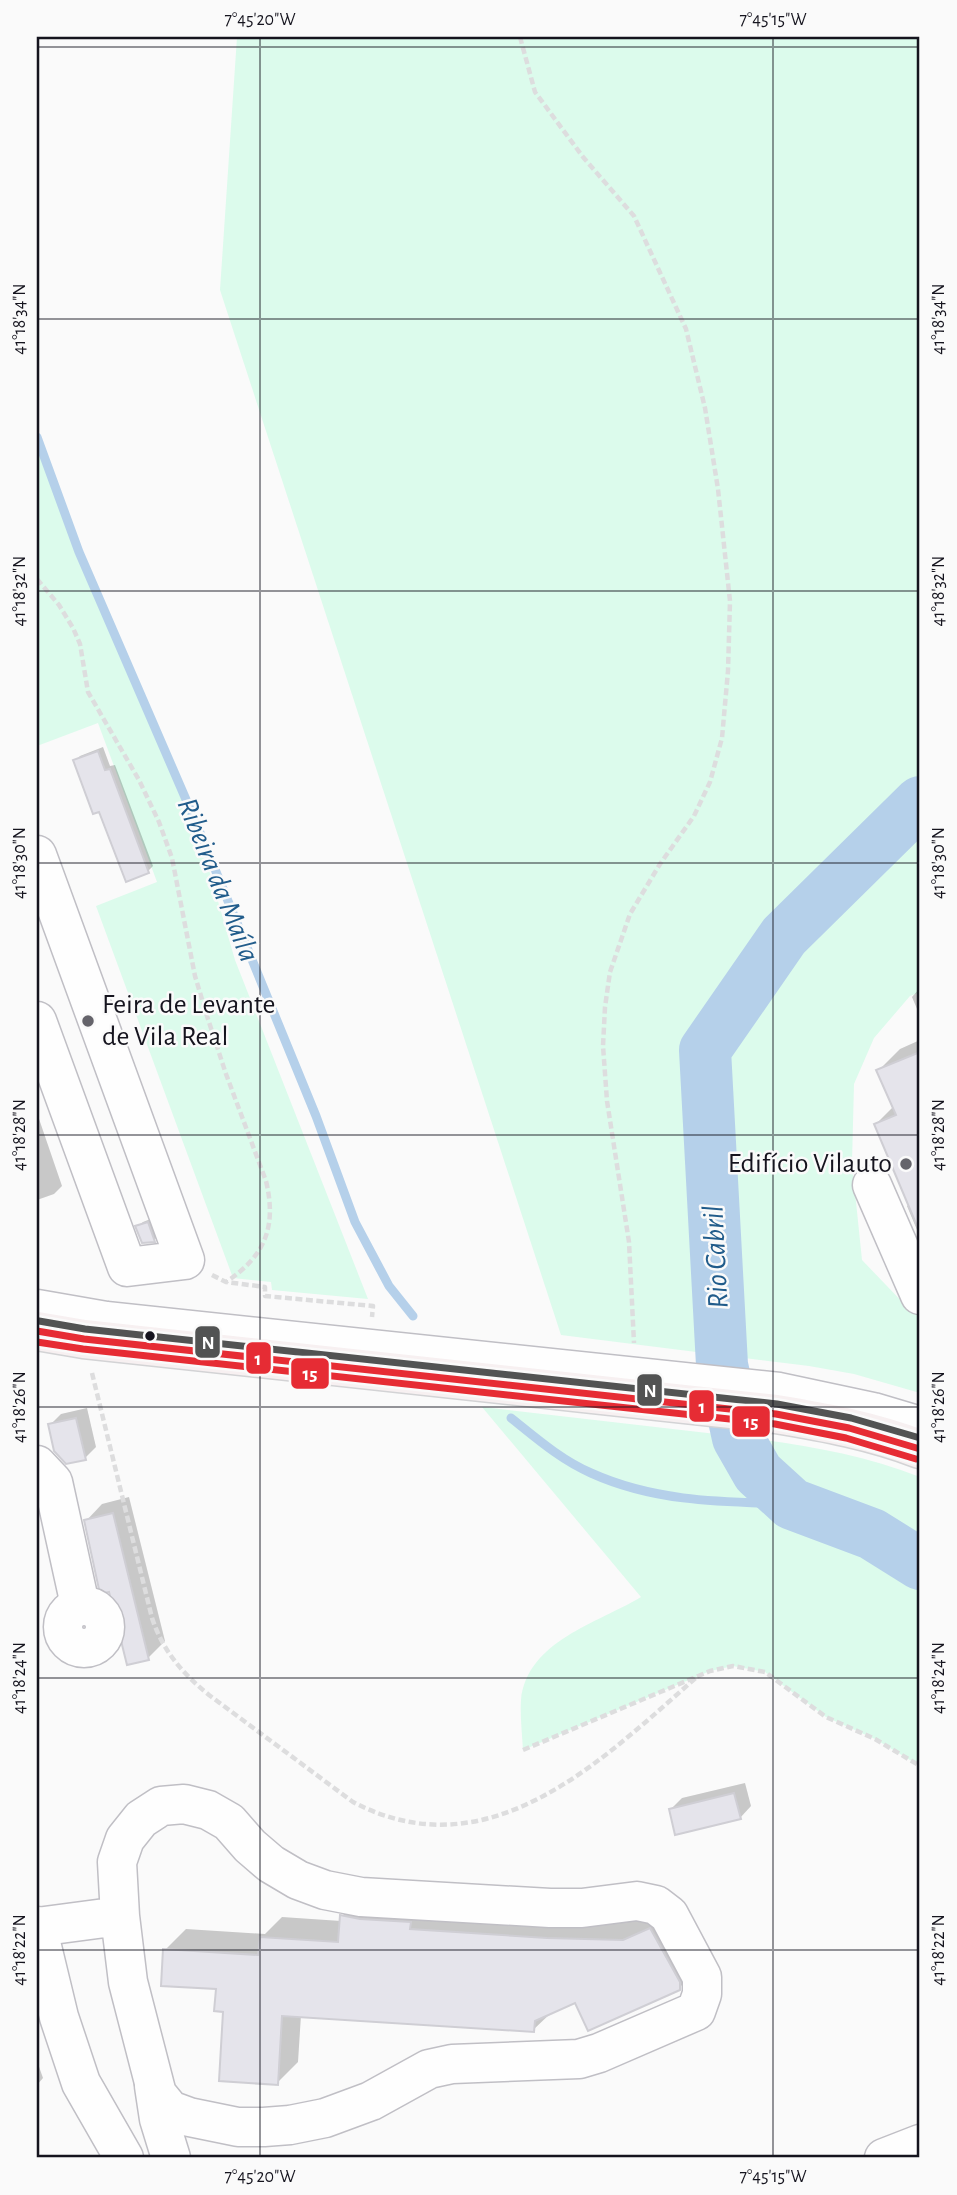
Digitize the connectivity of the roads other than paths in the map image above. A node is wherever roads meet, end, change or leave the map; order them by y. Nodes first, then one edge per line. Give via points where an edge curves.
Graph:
1 (37, 855) edge
2 (37, 1021) edge
3 (872, 1185) dead end
4 (920, 1295) edge
5 (37, 1312) edge
6 (37, 1331) edge
7 (142, 1344) junction
8 (631, 1386) junction
9 (777, 1403) junction
10 (920, 1426) edge
11 (920, 1449) edge
12 (37, 1465) edge
13 (47, 1502) edge
14 (80, 1605) dead end
15 (120, 1916) junction
16 (37, 1926) edge
17 (153, 2081) junction
18 (920, 2144) edge
19 (124, 2158) edge
20 (171, 2158) edge
21 (884, 2158) edge

1 - 2 street via 185,1260 127,1267
3 - 4 street
5 - 7 main road
5 - 8 street
6 - 7 main road
7 - 8 main road
8 - 9 main road
9 - 10 street via 873,1412
9 - 11 main road
12 - 13 street via 53,1482
13 - 14 street
15 - 16 street
15 - 17 street via 128,1982
15 - 17 street via 117,1862 125,1839 141,1819 161,1806 184,1804 229,1822 271,1864 325,1890 361,1897 550,1908 637,1901 656,1905 669,1915 702,1977 696,2011 599,2053 559,2061 453,2064 429,2069 371,2101 325,2118 239,2127 189,2117 170,2110
16 - 19 street via 81,2083
17 - 20 street
18 - 21 street

